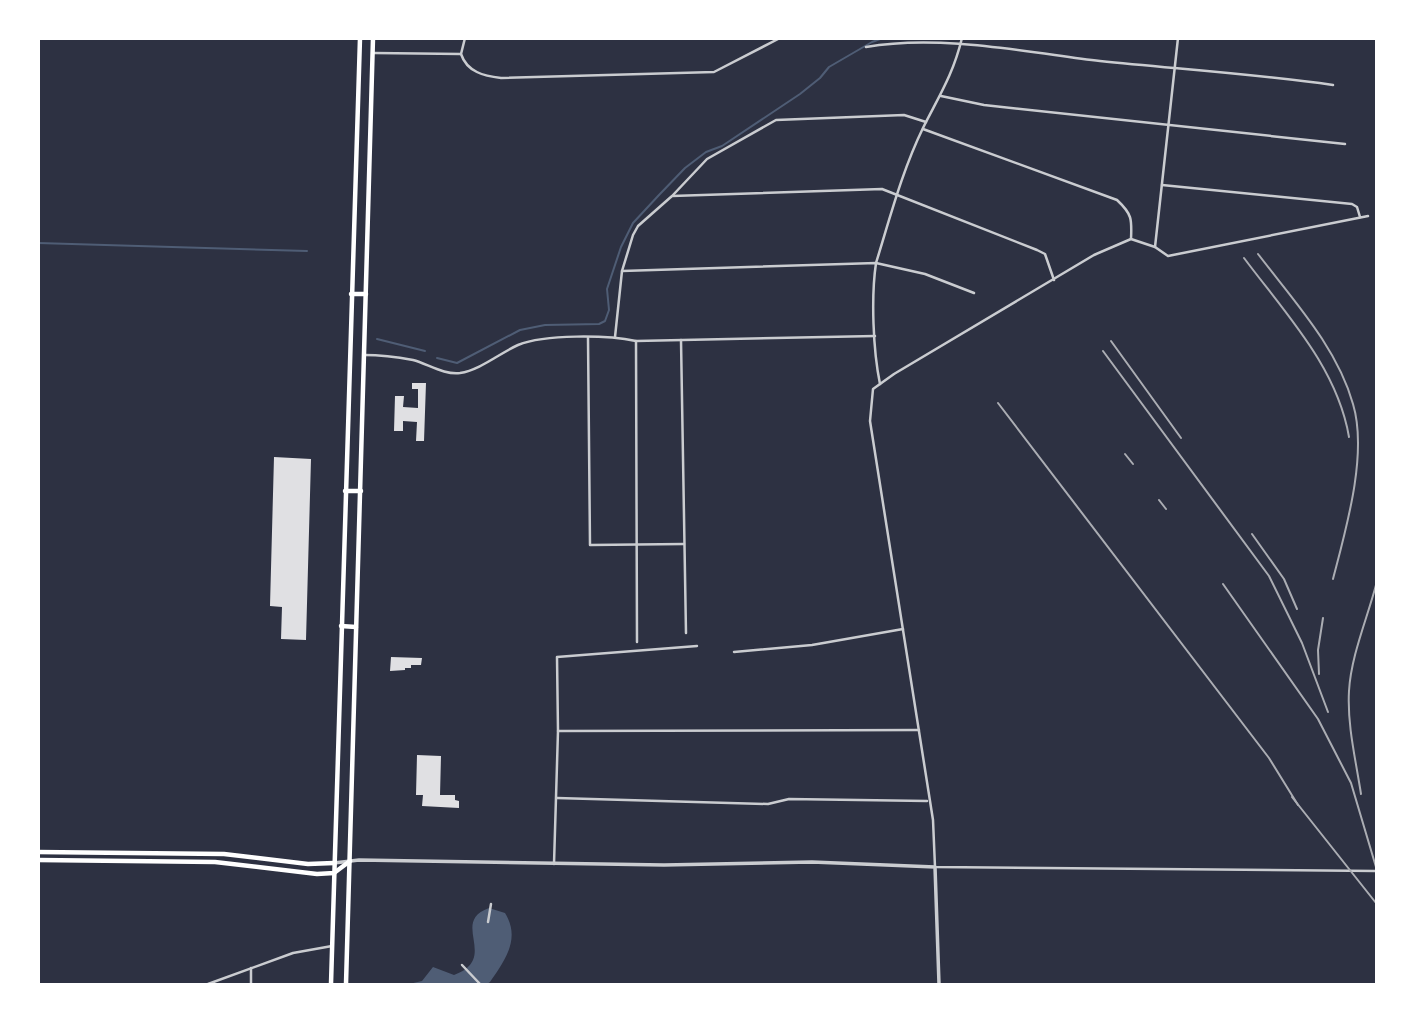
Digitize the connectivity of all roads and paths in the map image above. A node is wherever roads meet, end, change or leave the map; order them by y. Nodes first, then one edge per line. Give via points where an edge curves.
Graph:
1 (360, 38) edge
2 (373, 38) edge
3 (465, 38) edge
4 (779, 38) edge
5 (962, 38) edge
6 (1178, 38) edge
7 (961, 45) junction
8 (866, 47) dead end
9 (373, 53) junction
10 (461, 54) junction
11 (1175, 69) junction
12 (1333, 85) dead end
13 (941, 96) junction
14 (926, 122) junction
15 (1170, 125) junction
16 (923, 129) junction
17 (1345, 144) dead end
18 (1162, 185) junction
19 (898, 195) junction
20 (672, 196) junction
21 (1368, 216) dead end
22 (1360, 217) junction
23 (1131, 239) junction
24 (1156, 247) junction
25 (876, 263) junction
26 (622, 271) junction
27 (1054, 280) junction
28 (974, 293) dead end
29 (351, 294) junction
30 (366, 294) junction
31 (875, 336) junction
32 (615, 337) junction
33 (588, 338) junction
34 (681, 340) junction
35 (636, 341) junction
36 (364, 355) junction
37 (880, 384) junction
38 (345, 491) junction
39 (360, 491) junction
40 (684, 544) junction
41 (636, 545) junction
42 (341, 626) junction
43 (356, 627) junction
44 (903, 629) junction
45 (686, 633) dead end
46 (637, 642) dead end
47 (697, 646) dead end
48 (734, 652) dead end
49 (919, 730) junction
50 (558, 732) junction
51 (557, 798) junction
52 (929, 801) junction
53 (38, 852) edge
54 (38, 860) edge
55 (350, 861) junction
56 (334, 863) junction
57 (554, 864) junction
58 (935, 867) junction
59 (1377, 871) edge
60 (334, 873) junction
61 (491, 904) dead end
62 (488, 922) dead end
63 (331, 946) junction
64 (461, 964) dead end
65 (251, 968) junction
66 (208, 985) edge
67 (251, 985) edge
68 (331, 985) edge
69 (346, 985) edge
70 (480, 985) edge
71 (939, 985) edge

1 - 29 main road
2 - 9 main road
3 - 10 street
4 - 10 street via 714,72 500,78 475,72
5 - 7 street
6 - 11 street
7 - 8 street via 934,42
7 - 11 street
7 - 13 street
9 - 10 street
9 - 30 main road
11 - 12 street
11 - 15 street
13 - 14 street
13 - 15 street via 984,105
14 - 16 street
14 - 20 street via 904,115 776,120 707,159
15 - 17 street
15 - 18 street
16 - 19 street
16 - 23 street via 1117,200 1132,219
18 - 22 street via 1352,204
18 - 24 street
19 - 20 street via 882,189
19 - 25 street
19 - 27 street via 1045,254
20 - 26 street via 638,226
21 - 22 street
22 - 24 street via 1168,256
23 - 24 street
23 - 27 street
25 - 26 street
25 - 28 street via 925,274
25 - 31 street
26 - 32 street
27 - 37 street
29 - 30 main road
29 - 38 main road
30 - 36 main road
31 - 34 street
31 - 37 street
32 - 33 street
32 - 35 street
33 - 36 street via 523,343 460,373 405,359
33 - 41 street via 590,545
34 - 35 street
34 - 40 street
35 - 41 street
36 - 39 main road
37 - 44 street via 873,389 871,430
38 - 39 main road
38 - 42 main road
39 - 43 main road
40 - 41 street
40 - 45 street
41 - 46 street
42 - 43 main road
42 - 56 main road
43 - 55 main road
44 - 48 street via 812,645
44 - 49 street
47 - 50 street via 557,657
49 - 50 street
49 - 52 street
50 - 51 street
51 - 52 street via 768,804 789,799
51 - 57 street
52 - 58 street
53 - 56 main road via 224,854
54 - 60 main road via 215,862
55 - 56 street
55 - 57 street
55 - 60 main road
55 - 69 main road
56 - 60 main road
57 - 58 street via 812,862
58 - 59 street
58 - 71 street
60 - 63 main road
61 - 62 street
63 - 65 street
63 - 68 main road
64 - 70 street
65 - 66 street
65 - 67 street

